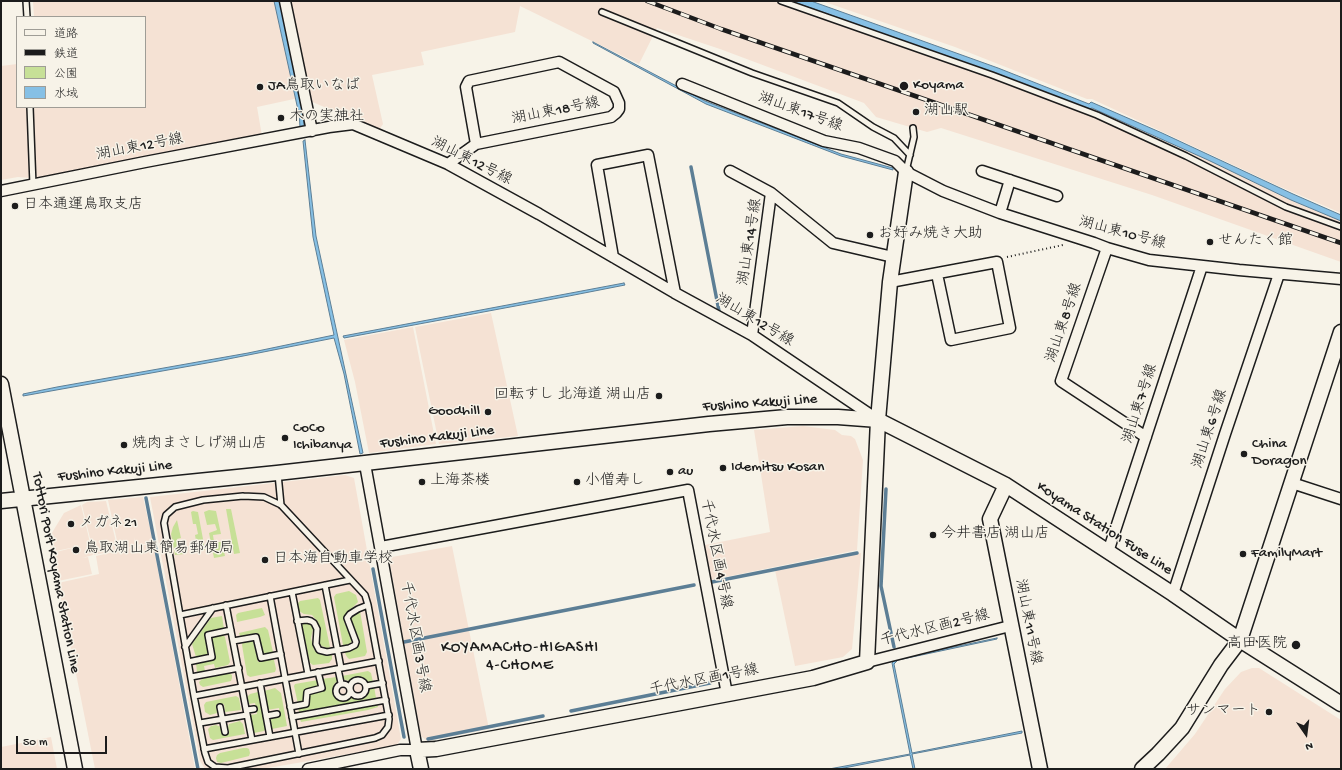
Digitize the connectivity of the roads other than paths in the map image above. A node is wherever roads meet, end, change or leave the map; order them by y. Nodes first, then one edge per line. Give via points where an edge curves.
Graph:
1 (26, 1) edge
2 (285, 1) edge
3 (781, 1) edge
4 (602, 12) dead end
5 (27, 16) edge
6 (682, 84) dead end
7 (30, 108) edge
8 (913, 128) dead end
9 (312, 131) junction
10 (476, 144) junction
11 (910, 155) junction
12 (448, 164) junction
13 (730, 171) dead end
14 (982, 171) dead end
15 (906, 172) junction
16 (1010, 180) junction
17 (33, 185) junction
18 (1, 191) edge
19 (771, 193) junction
20 (1057, 196) dead end
21 (1000, 213) junction
22 (1341, 227) edge
23 (1107, 248) junction
24 (613, 257) junction
25 (893, 257) junction
26 (1202, 266) junction
27 (937, 274) junction
28 (1279, 274) junction
29 (1341, 279) edge
30 (890, 282) junction
31 (675, 293) junction
32 (1341, 332) edge
33 (752, 335) junction
34 (1, 384) edge
35 (878, 420) junction
36 (1146, 437) junction
37 (365, 464) junction
38 (278, 473) junction
39 (1292, 483) junction
40 (1006, 485) junction
41 (23, 498) junction
42 (1341, 498) edge
43 (1, 501) edge
44 (281, 505) junction
45 (381, 547) junction
46 (1108, 552) junction
47 (350, 580) junction
48 (326, 585) junction
49 (292, 592) junction
50 (1173, 594) junction
51 (270, 596) junction
52 (226, 605) junction
53 (368, 606) junction
54 (213, 608) junction
55 (180, 614) junction
56 (297, 621) junction
57 (1010, 626) junction
58 (231, 630) junction
59 (1240, 640) junction
60 (233, 641) junction
61 (185, 647) junction
62 (337, 650) junction
63 (281, 654) junction
64 (378, 661) junction
65 (188, 662) junction
66 (867, 662) junction
67 (239, 668) junction
68 (339, 668) junction
69 (318, 672) junction
70 (308, 674) junction
71 (191, 677) junction
72 (285, 678) junction
73 (383, 683) junction
74 (260, 684) junction
75 (341, 684) junction
76 (366, 686) junction
77 (243, 687) junction
78 (350, 689) junction
79 (727, 694) junction
80 (194, 696) junction
81 (386, 700) junction
82 (1341, 704) edge
83 (220, 707) dead end
84 (290, 707) junction
85 (254, 709) dead end
86 (247, 713) junction
87 (277, 714) dead end
88 (389, 715) junction
89 (266, 716) junction
90 (292, 717) junction
91 (223, 719) junction
92 (200, 723) junction
93 (225, 732) dead end
94 (295, 733) junction
95 (270, 737) junction
96 (252, 740) junction
97 (204, 749) junction
98 (417, 750) junction
99 (299, 754) junction
100 (75, 769) edge
101 (308, 769) edge
102 (421, 769) edge
103 (1040, 769) edge
104 (1142, 769) edge

1 - 5 lane
2 - 9 street
3 - 22 lane via 1097,115 1186,156 1286,207
4 - 11 lane via 752,73 838,103 894,138
6 - 15 street, 湖山東17号線 via 824,141 859,148 895,161
7 - 17 lane
8 - 11 lane
9 - 12 street, 湖山東12号線 via 353,124
9 - 17 street, 湖山東12号線
10 - 10 street, 湖山東18号線 via 611,117 619,109 619,103 614,92 559,62 469,81 466,87
10 - 12 street, 湖山東18号線
11 - 15 lane
12 - 24 street, 湖山東12号線
13 - 19 street
14 - 16 street
15 - 21 street, 湖山東10号線 via 943,191
15 - 25 main road
16 - 20 street
16 - 21 street
17 - 18 street, 湖山東12号線
19 - 25 street, 湖山東14号線 via 833,242
19 - 33 street, 湖山東14号線
21 - 23 street, 湖山東10号線
23 - 26 street, 湖山東10号線 via 1149,260
23 - 36 street, 湖山東8号線 via 1061,381
24 - 31 street, 湖山東12号線
24 - 31 street via 596,165 648,155
25 - 30 main road
26 - 28 street, 湖山東10号線
26 - 36 street, 湖山東7号線
27 - 27 street via 997,262 1010,328 951,340
27 - 30 street
28 - 29 street, 湖山東10号線
28 - 50 street, 湖山東6号線
30 - 35 main road
31 - 33 street, 湖山東12号線
32 - 39 main road
33 - 35 street, 湖山東12号線
34 - 41 main road, Tottori Port Koyama Station Line
35 - 37 main road, Fushino Kakuji Line via 787,417
35 - 40 main road, Koyama Station Fuse Line
35 - 66 main road
36 - 46 street, 湖山東7号線
37 - 38 main road, Fushino Kakuji Line
37 - 45 street, 千代水区画3号線
38 - 41 main road, Fushino Kakuji Line
38 - 44 lane
39 - 42 street
39 - 59 main road
40 - 46 main road, Koyama Station Fuse Line
40 - 57 main road, 湖山東11号線 via 990,519
41 - 43 main road, Fushino Kakuji Line
41 - 100 main road, Tottori Port Koyama Station Line
44 - 47 lane
44 - 55 lane via 264,497 243,496 202,500 175,507 166,515 165,533
45 - 79 street, 千代水区画4号線 via 688,490
45 - 98 street, 千代水区画3号線
46 - 50 main road, Koyama Station Fuse Line
47 - 48 lane
47 - 53 lane via 365,595
48 - 49 lane
48 - 62 lane
49 - 51 lane
49 - 56 lane
50 - 59 main road, Koyama Station Fuse Line
51 - 52 lane
51 - 63 lane
52 - 54 lane
52 - 58 lane
53 - 62 lane via 358,609 347,618 355,645
53 - 64 lane
54 - 55 lane
54 - 61 lane
55 - 61 lane
56 - 62 lane via 311,620 314,623 319,650
56 - 70 lane
57 - 66 street, 千代水区画2号線
57 - 103 main road, 湖山東11号線
58 - 60 lane
58 - 65 lane via 208,635 212,657
59 - 82 main road
59 - 104 main road via 1221,665 1182,728
60 - 63 lane via 256,637 260,658
60 - 67 lane
61 - 65 lane
62 - 68 lane
63 - 72 lane
64 - 68 lane
64 - 73 lane
65 - 71 lane
66 - 79 main road, 千代水区画1号線 via 813,678
67 - 71 lane
67 - 77 lane
68 - 69 lane
68 - 75 lane
69 - 70 lane
69 - 84 lane via 322,688 307,692 306,704
70 - 72 lane
71 - 80 lane
72 - 74 lane
72 - 84 lane
73 - 76 lane
73 - 81 lane
74 - 77 lane
74 - 89 lane
75 - 78 lane via 347,684
75 - 78 lane via 335,690 340,698 347,697
76 - 78 lane via 362,680 357,680 351,684
76 - 78 lane via 365,692 361,695 355,695
77 - 80 lane
77 - 86 lane
79 - 98 main road, 千代水区画1号線 via 436,749
80 - 92 lane
81 - 88 lane
81 - 90 lane
83 - 91 lane
84 - 90 lane
85 - 86 lane
86 - 91 lane
86 - 96 lane
87 - 89 lane
88 - 94 lane
88 - 99 lane via 389,723 382,735
89 - 95 lane
90 - 94 lane
91 - 92 lane
91 - 93 lane
92 - 97 lane
94 - 95 lane
94 - 99 lane
95 - 96 lane
96 - 97 lane
97 - 99 lane via 208,762 221,768
98 - 101 street, 千代水区画1号線 via 400,750
98 - 102 main road, 千代水区画3号線

